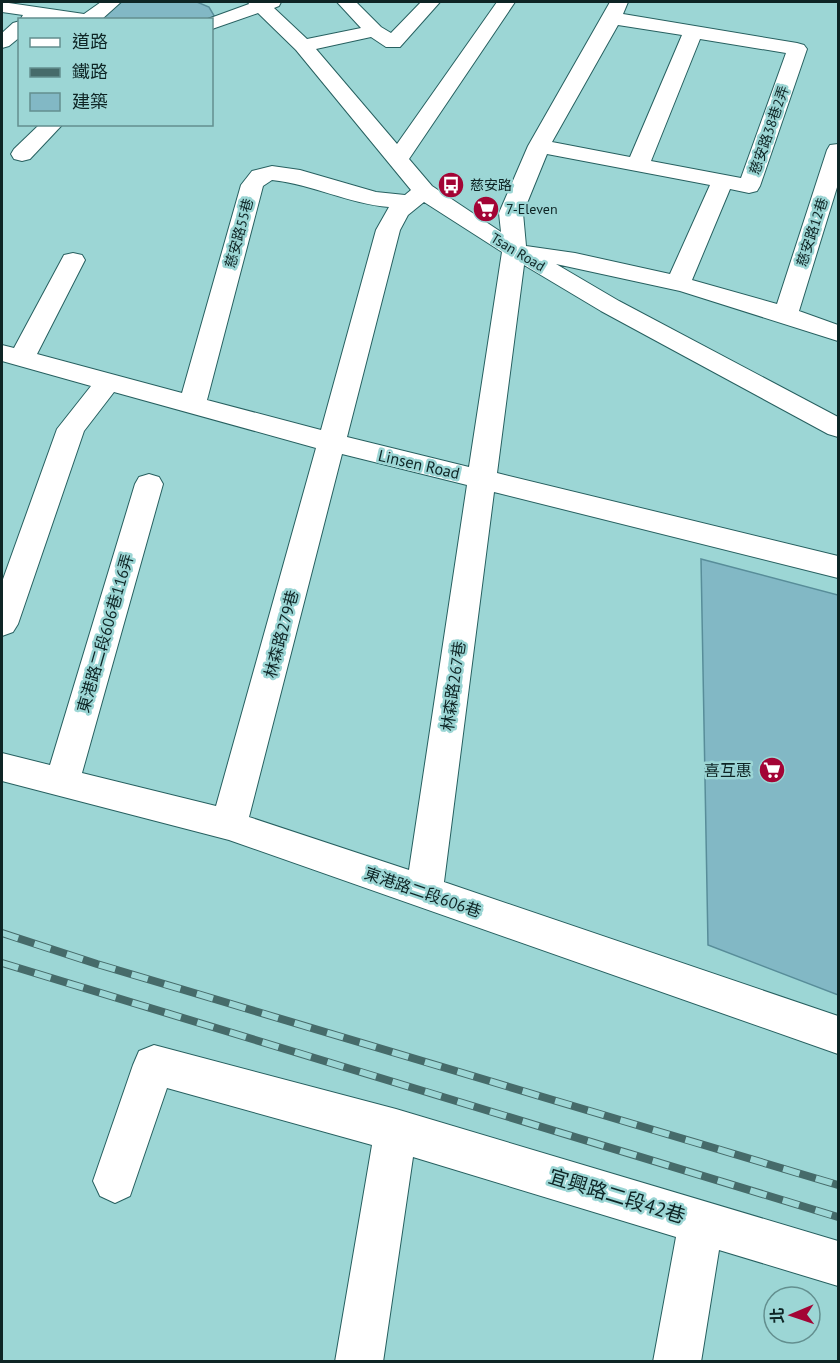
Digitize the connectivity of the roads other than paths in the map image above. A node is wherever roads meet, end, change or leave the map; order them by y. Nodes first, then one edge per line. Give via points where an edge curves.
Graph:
1 (112, 2) edge
2 (261, 2) edge
3 (346, 2) edge
4 (431, 2) edge
5 (506, 2) edge
6 (2, 7) edge
7 (615, 10) edge
8 (34, 16) edge
9 (59, 18) edge
10 (92, 18) edge
11 (213, 23) edge
12 (18, 29) edge
13 (694, 30) junction
14 (374, 31) junction
15 (2, 42) edge
16 (303, 46) junction
17 (51, 126) edge
18 (539, 146) junction
19 (838, 150) edge
20 (22, 154) dead end
21 (398, 158) junction
22 (638, 165) junction
23 (723, 180) junction
24 (408, 204) junction
25 (514, 249) junction
26 (73, 260) dead end
27 (678, 284) junction
28 (786, 314) junction
29 (838, 333) edge
30 (12, 355) edge
31 (108, 382) junction
32 (192, 405) junction
33 (838, 428) edge
34 (333, 443) junction
35 (482, 479) junction
36 (149, 484) dead end
37 (838, 567) edge
38 (2, 624) edge
39 (2, 767) edge
40 (62, 783) junction
41 (229, 825) junction
42 (424, 892) junction
43 (838, 1035) edge
44 (396, 1130) junction
45 (115, 1181) dead end
46 (701, 1222) junction
47 (838, 1264) edge
48 (359, 1362) edge
49 (677, 1362) edge

1 - 10 street
2 - 11 street
2 - 16 street, Tsan Road
3 - 14 street
4 - 14 street via 393,43
5 - 21 street
6 - 8 street
7 - 13 street, 慈安路38巷2弄
7 - 18 street, 林森路267巷
8 - 9 street
12 - 15 street
13 - 22 street
13 - 23 street, 慈安路38巷2弄 via 797,49 749,186
14 - 16 street
16 - 21 street, Tsan Road
17 - 20 street
18 - 22 street, 慈安路38巷2弄
18 - 25 street, 林森路267巷 via 512,213
19 - 28 street, 慈安路12巷
21 - 24 street, Tsan Road
22 - 23 street, 慈安路38巷2弄
23 - 27 street
24 - 25 street, Tsan Road
24 - 32 street, 慈安路55巷 via 374,199 292,175 260,176 252,185
24 - 34 street, 林森路279巷 via 388,230
25 - 27 street
25 - 33 street, Tsan Road via 610,306
25 - 35 street, 林森路267巷
26 - 30 street
27 - 28 street
28 - 29 street
30 - 31 street, Linsen Road
31 - 32 street, Linsen Road
31 - 38 street via 71,429
32 - 34 street, Linsen Road
34 - 35 street, Linsen Road
34 - 41 street, 林森路279巷
35 - 37 street, Linsen Road
35 - 42 street, 林森路267巷
36 - 40 street, 東港路二段606巷116弄
39 - 40 street, 東港路二段606巷
40 - 41 street, 東港路二段606巷
41 - 42 street, 東港路二段606巷
42 - 43 street, 東港路二段606巷
44 - 45 street, 宜興路二段42巷 via 154,1065
44 - 46 street, 宜興路二段42巷
44 - 48 street
46 - 47 street, 宜興路二段42巷
46 - 49 street

